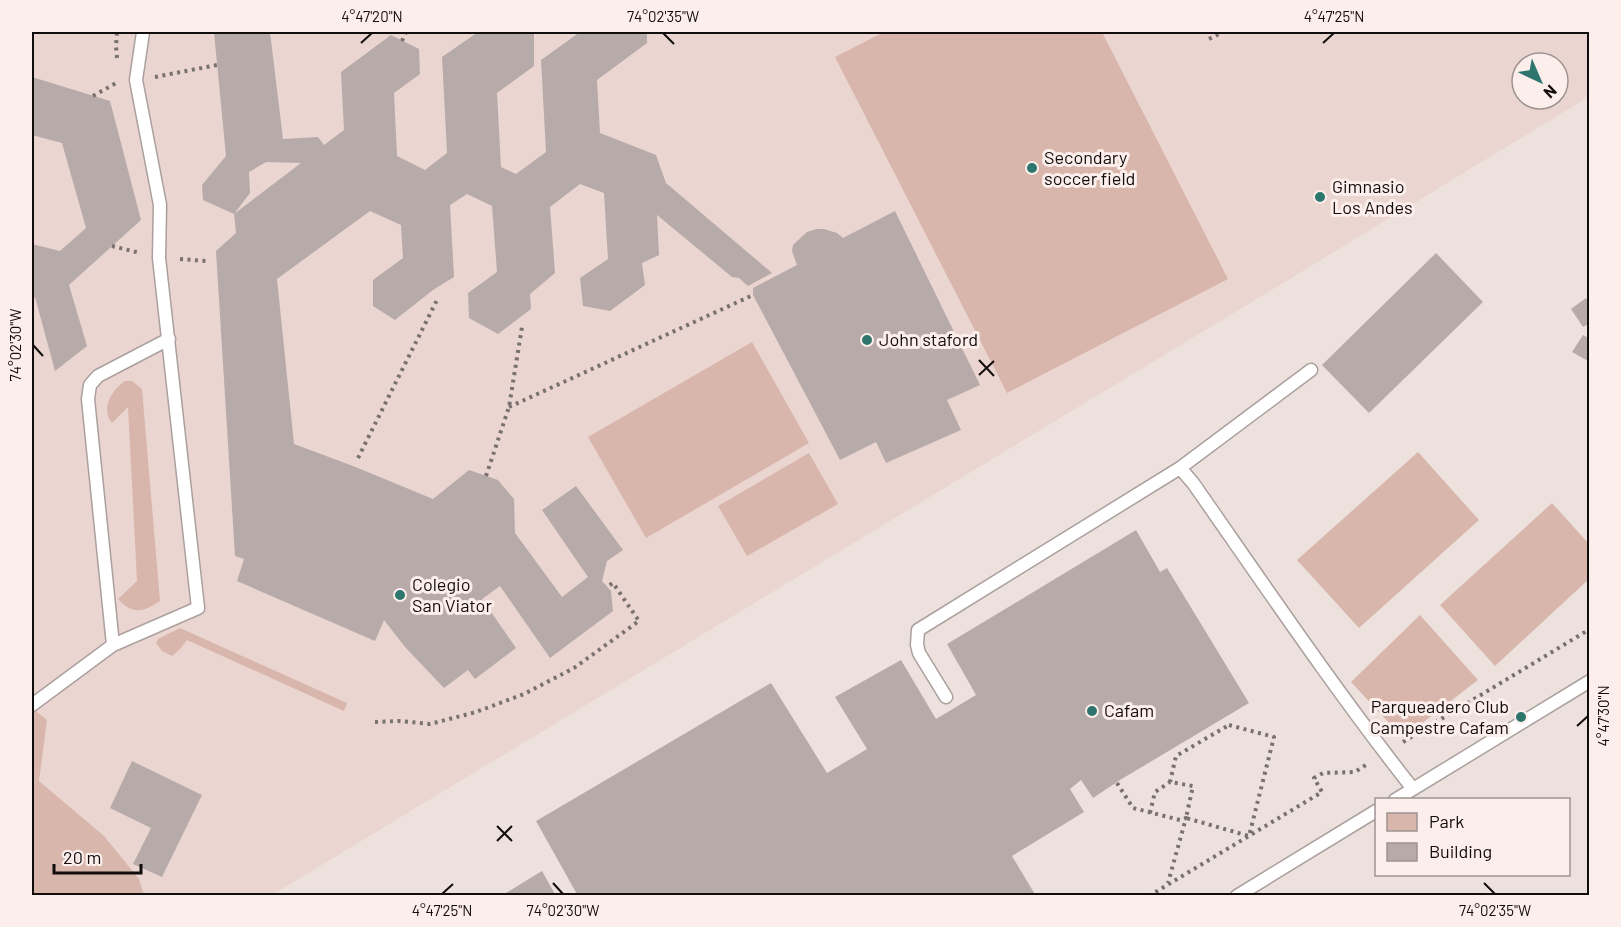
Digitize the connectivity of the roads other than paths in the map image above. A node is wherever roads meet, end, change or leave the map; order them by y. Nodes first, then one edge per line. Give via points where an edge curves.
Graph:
1 (143, 32) edge
2 (169, 339) junction
3 (1311, 370) dead end
4 (1180, 468) junction
5 (113, 645) junction
6 (1590, 681) edge
7 (946, 697) dead end
8 (32, 705) edge
9 (1413, 789) junction
10 (1398, 798) edge
11 (1375, 812) edge
12 (1237, 896) edge

1 - 2 lane via 136,80 160,205 159,258
2 - 5 lane via 98,376 90,385 88,399
2 - 5 lane via 198,609
3 - 4 lane
4 - 7 lane via 918,630 919,653
4 - 9 lane
5 - 8 lane
6 - 9 lane
9 - 10 lane
11 - 12 lane

